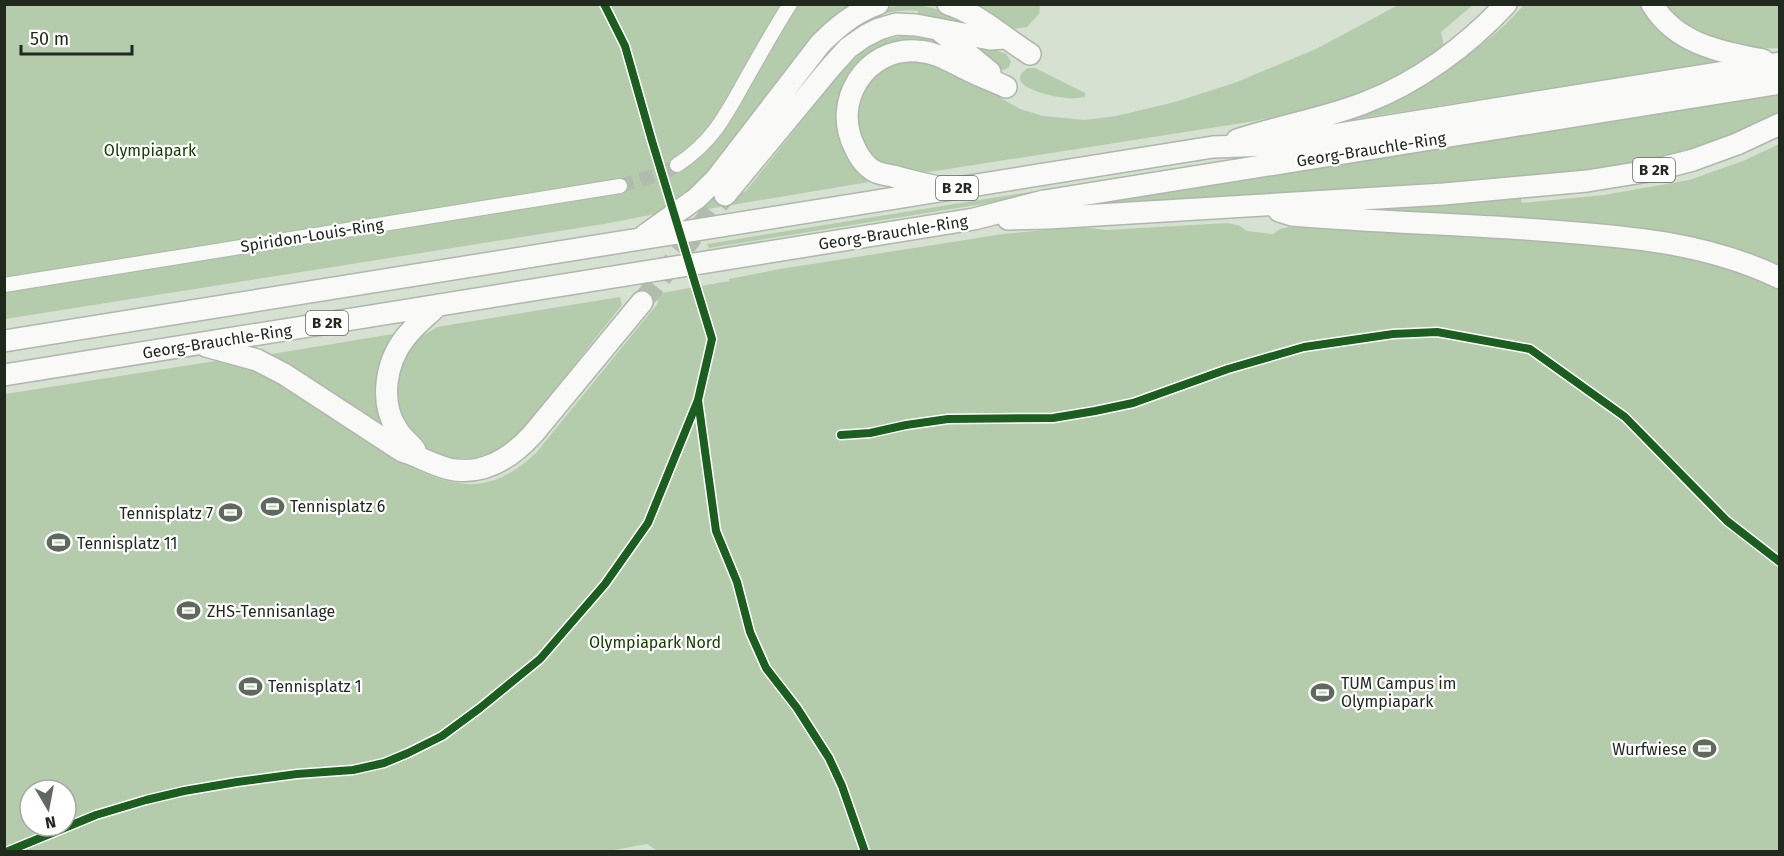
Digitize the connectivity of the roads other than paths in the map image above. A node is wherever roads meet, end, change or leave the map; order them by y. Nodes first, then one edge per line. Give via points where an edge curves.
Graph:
1 (790, 4) edge
2 (878, 4) edge
3 (948, 4) edge
4 (1506, 4) edge
5 (1652, 4) edge
6 (938, 30) junction
7 (1005, 38) junction
8 (1030, 54) dead end
9 (1779, 70) edge
10 (1779, 124) edge
11 (1213, 147) junction
12 (677, 165) tunnel mouth
13 (620, 186) tunnel mouth
14 (947, 190) junction
15 (725, 195) tunnel mouth
16 (1258, 205) junction
17 (974, 219) junction
18 (639, 239) junction
19 (1779, 278) edge
20 (4, 285) edge
21 (642, 302) tunnel mouth
22 (438, 305) junction
23 (4, 340) edge
24 (196, 344) junction
25 (4, 375) edge
26 (421, 457) junction

1 - 12 street via 729,112 694,154
2 - 18 highway via 838,26 704,192
3 - 7 highway via 971,14
4 - 11 highway, B 2R via 1466,41 1401,86 1354,106
5 - 9 highway via 1671,27 1692,41
6 - 7 highway
6 - 14 highway via 1006,87 941,56 901,51 888,54 862,73 847,106 846,120 859,157 876,172
6 - 15 highway via 896,24 865,36 848,48
7 - 8 highway
9 - 11 highway, Georg-Brauchle-Ring via 1271,146
9 - 17 highway, Georg-Brauchle-Ring via 1044,201
10 - 16 highway, B 2R via 1693,160 1587,182
11 - 14 highway, Georg-Brauchle-Ring / B 2R
13 - 20 street, Spiridon-Louis-Ring
14 - 18 highway, Georg-Brauchle-Ring / B 2R
16 - 17 highway, B 2R
16 - 19 highway via 1292,216 1660,241 1730,257
17 - 22 highway, Georg-Brauchle-Ring / B 2R
18 - 23 highway, Georg-Brauchle-Ring / B 2R
21 - 26 highway via 518,450 476,470 455,470
22 - 24 highway, Georg-Brauchle-Ring / B 2R
22 - 26 highway via 405,338 387,377 386,395 397,430
24 - 25 highway, Georg-Brauchle-Ring / B 2R
24 - 26 highway via 257,360 402,451

